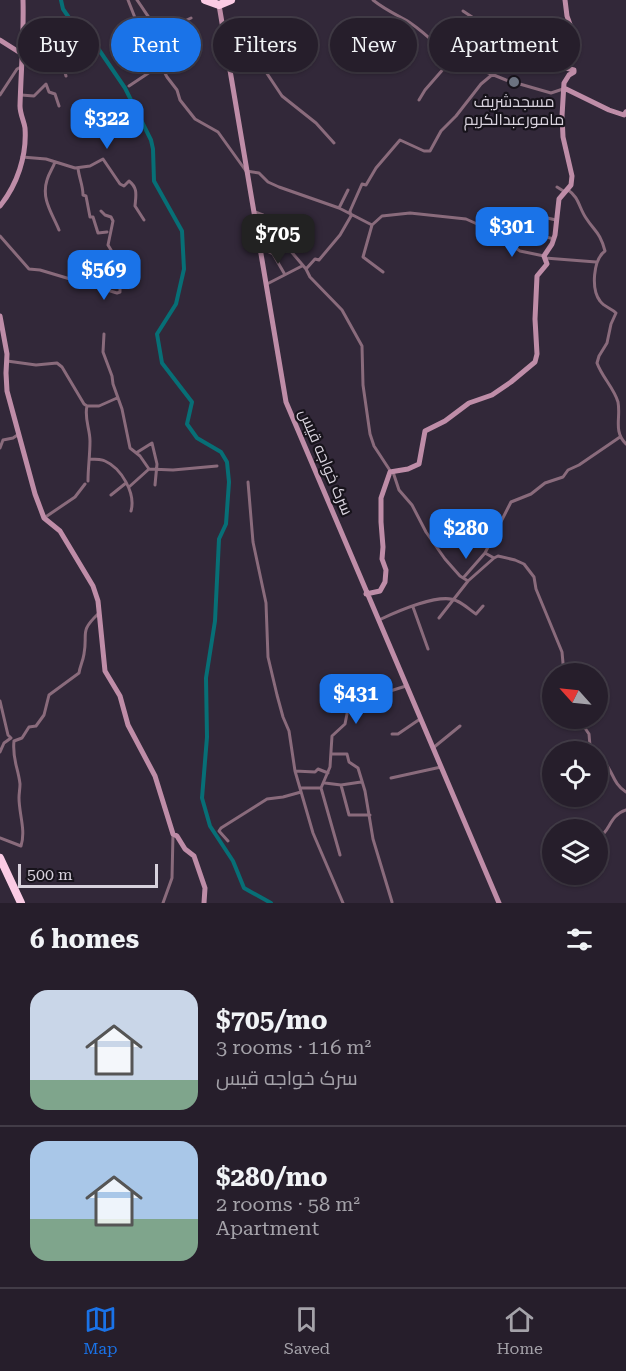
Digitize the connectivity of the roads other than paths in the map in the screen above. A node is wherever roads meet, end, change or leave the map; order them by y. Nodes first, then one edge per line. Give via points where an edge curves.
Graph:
1 (23, 0) edge
2 (129, 0) edge
3 (137, 0) edge
4 (231, 0) edge
5 (373, 0) edge
6 (565, 0) edge
7 (208, 1) edge
8 (219, 5) junction
9 (463, 11) dead end
10 (23, 18) edge
11 (136, 18) edge
12 (149, 18) edge
13 (221, 18) edge
14 (474, 18) edge
15 (429, 37) edge
16 (0, 40) edge
17 (18, 51) edge
18 (18, 68) edge
19 (21, 72) edge
20 (65, 72) edge
21 (150, 72) edge
22 (164, 72) edge
23 (230, 72) edge
24 (266, 72) edge
25 (440, 72) edge
26 (488, 72) edge
27 (493, 74) junction
28 (66, 76) dead end
29 (129, 86) dead end
30 (564, 89) junction
31 (0, 95) edge
32 (21, 95) junction
33 (419, 100) dead end
34 (59, 106) dead end
35 (626, 112) edge
36 (334, 143) dead end
37 (22, 157) junction
38 (55, 162) junction
39 (78, 168) junction
40 (246, 171) junction
41 (557, 187) dead end
42 (348, 190) dead end
43 (567, 191) junction
44 (0, 206) edge
45 (339, 208) junction
46 (101, 211) dead end
47 (253, 212) junction
48 (350, 214) junction
49 (543, 217) dead end
50 (144, 220) dead end
51 (556, 220) junction
52 (372, 225) junction
53 (59, 230) dead end
54 (106, 232) dead end
55 (493, 232) junction
56 (0, 236) edge
57 (554, 239) junction
58 (260, 248) junction
59 (545, 257) junction
60 (596, 262) junction
61 (304, 267) junction
62 (383, 272) dead end
63 (284, 274) junction
64 (266, 285) junction
65 (0, 316) edge
66 (104, 334) dead end
67 (7, 360) junction
68 (117, 398) junction
69 (87, 406) junction
70 (19, 434) junction
71 (620, 438) junction
72 (626, 444) edge
73 (0, 448) edge
74 (136, 453) junction
75 (90, 459) junction
76 (217, 466) dead end
77 (149, 469) junction
78 (155, 469) junction
79 (392, 472) junction
80 (248, 482) dead end
81 (127, 485) junction
82 (156, 485) dead end
83 (111, 495) dead end
84 (131, 511) dead end
85 (45, 519) junction
86 (485, 553) junction
87 (494, 558) junction
88 (464, 577) junction
89 (468, 581) junction
90 (366, 594) junction
91 (453, 599) junction
92 (483, 606) dead end
93 (412, 608) junction
94 (99, 613) junction
95 (439, 618) dead end
96 (377, 620) junction
97 (428, 649) dead end
98 (563, 663) edge
99 (406, 686) junction
100 (0, 701) edge
101 (420, 719) junction
102 (5, 720) junction
103 (0, 722) edge
104 (460, 726) dead end
105 (392, 734) dead end
106 (12, 740) junction
107 (433, 748) junction
108 (0, 752) edge
109 (331, 754) junction
110 (608, 765) edge
111 (441, 767) junction
112 (295, 771) junction
113 (328, 773) junction
114 (391, 777) dead end
115 (362, 782) junction
116 (325, 783) junction
117 (341, 785) junction
118 (321, 788) junction
119 (300, 790) junction
120 (626, 792) edge
121 (626, 810) edge
122 (370, 815) junction
123 (608, 827) edge
124 (174, 835) junction
125 (0, 838) edge
126 (228, 841) dead end
127 (340, 855) dead end
128 (0, 858) edge
129 (392, 902) edge
130 (21, 903) edge
131 (163, 903) edge
132 (204, 903) edge
133 (343, 903) edge
134 (499, 903) edge

1 - 10 street
2 - 11 street
3 - 12 street
4 - 8 highway
5 - 15 street
6 - 30 street via 572,30 563,58 566,68 574,72
7 - 8 highway
8 - 13 street, سرک خواجه قیس
9 - 14 street
16 - 17 street
18 - 31 street
19 - 32 street
20 - 28 street
21 - 29 street
22 - 40 street via 195,119 218,132
23 - 40 street, سرک خواجه قیس
24 - 36 street via 282,96
25 - 33 street
26 - 27 street
27 - 30 street via 551,93
27 - 48 street via 441,131 430,151 400,141 366,185 362,184
30 - 35 street via 609,110 624,115
30 - 43 street via 563,137 572,176
32 - 34 street via 34,96 46,84
32 - 37 street via 25,128
37 - 38 street
37 - 44 street via 18,175
38 - 39 street
38 - 53 street via 44,193
39 - 50 street via 103,159 120,184 131,181 137,190 135,206
39 - 54 street via 90,217 98,233
40 - 45 street via 260,173 279,187
40 - 47 street, سرک خواجه قیس
41 - 43 street
42 - 45 street
43 - 51 street via 558,202
43 - 60 street via 575,194 602,239 604,251
45 - 48 street
46 - 56 street via 113,221 108,245 120,273 117,293 29,269
47 - 58 street, سرک خواجه قیس
47 - 61 street via 263,215
48 - 52 street
48 - 61 street via 334,243 319,260
49 - 51 street
51 - 57 street
52 - 55 street via 382,216 410,213 466,219
52 - 62 street via 363,257
55 - 57 street via 503,222
55 - 59 street via 520,251
57 - 59 street
58 - 63 street via 273,254
58 - 64 street, سرک خواجه قیس
59 - 60 street
59 - 79 street via 547,264 537,276 535,362 492,395 425,431 419,464
60 - 71 street via 597,296 616,313 597,363 617,400
61 - 63 street
61 - 79 street via 342,310 362,346 370,434
63 - 64 street
64 - 90 street, سرک خواجه قیس via 286,402
65 - 67 street
66 - 68 street via 103,352
67 - 69 street via 60,364
67 - 70 street via 7,391
68 - 69 street via 99,406
68 - 74 street via 130,448
69 - 75 street
70 - 73 street via 2,440
70 - 85 street
71 - 72 street
71 - 86 street via 563,477 511,502
74 - 77 street
74 - 78 street via 153,443
75 - 81 street via 111,463
75 - 85 street via 86,482 75,497
76 - 78 street
77 - 78 street
77 - 81 street
78 - 82 street
79 - 88 street via 426,532
79 - 90 street via 381,498 384,582 380,591
80 - 112 street via 253,542 266,603 268,657 279,707 289,731
81 - 83 street
81 - 84 street via 133,499
85 - 94 street via 60,531 81,565 93,586
86 - 87 street
86 - 88 street
87 - 89 street
87 - 98 street via 524,564 534,577
88 - 89 street
89 - 91 street
90 - 96 street, سرک خواجه قیس
91 - 92 street via 476,614
91 - 93 street via 439,598
91 - 95 street
93 - 96 street
93 - 97 street
94 - 106 street via 85,629 79,673 54,690 36,726 29,727 22,738
94 - 124 street via 105,671 155,776
96 - 99 street, سرک خواجه قیس
99 - 101 street, سرک خواجه قیس
99 - 109 street via 349,704 345,724 333,736
100 - 102 street
101 - 105 street
101 - 107 street, سرک خواجه قیس
102 - 103 street
102 - 106 street
104 - 107 street
106 - 108 street via 4,743
106 - 125 street via 20,784 22,844
107 - 111 street, سرک خواجه قیس
109 - 113 street
109 - 115 street via 347,754 349,762 358,768
110 - 120 street via 614,780
111 - 114 street
111 - 134 street, سرک خواجه قیس
112 - 113 street via 318,769
112 - 119 street
113 - 116 street
115 - 117 street
115 - 122 street
116 - 117 street
116 - 118 street
117 - 122 street via 349,815
118 - 119 street
118 - 127 street
119 - 126 street via 267,799 220,828
119 - 133 street via 323,859
121 - 123 street via 616,814
122 - 129 street
124 - 131 street via 171,878
124 - 132 street via 198,865 206,888
128 - 130 highway

